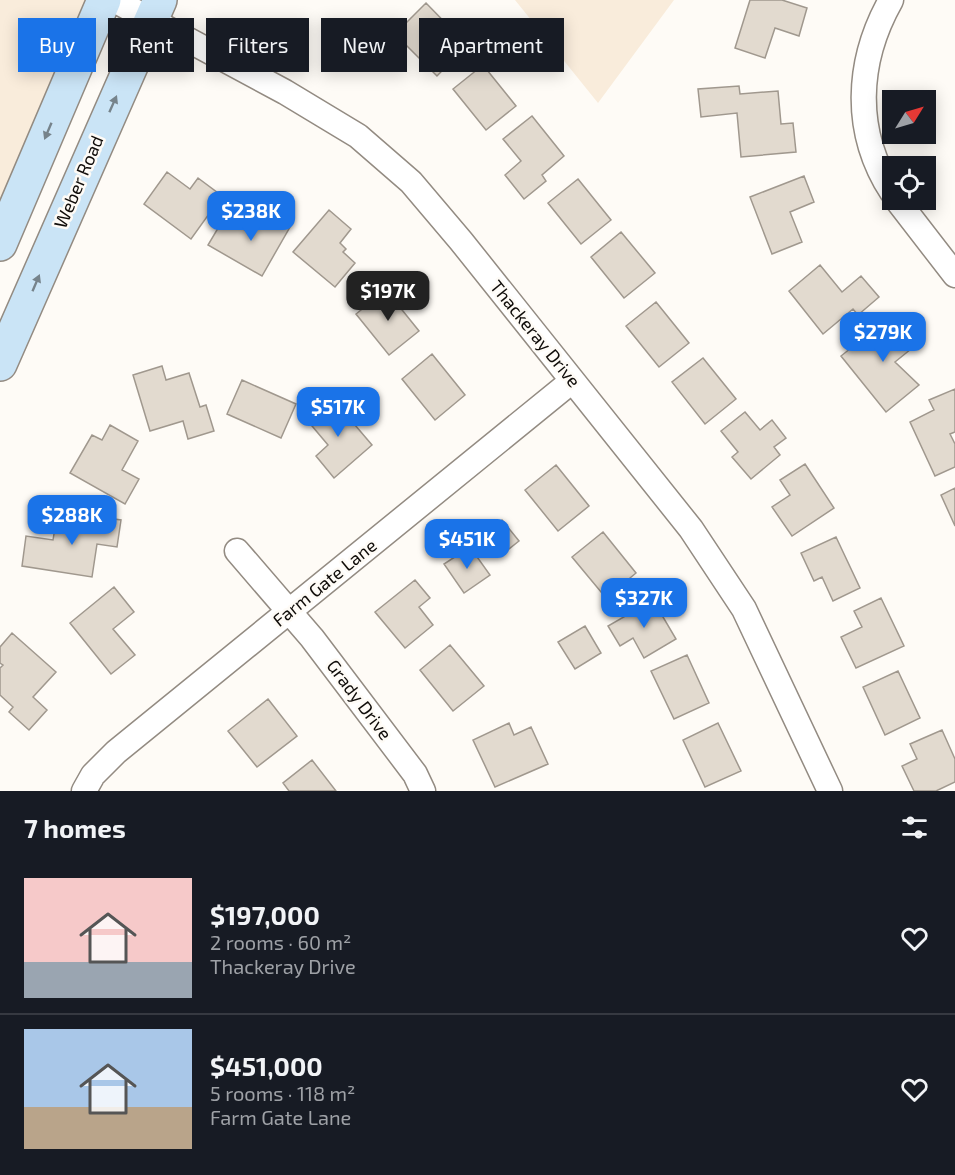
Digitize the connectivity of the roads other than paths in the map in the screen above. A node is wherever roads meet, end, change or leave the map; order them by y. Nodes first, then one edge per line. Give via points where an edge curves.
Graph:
1 (104, 0) edge
2 (114, 0) edge
3 (891, 0) edge
4 (154, 10) edge
5 (882, 177) edge
6 (905, 210) edge
7 (0, 244) edge
8 (955, 275) edge
9 (0, 364) edge
10 (572, 381) junction
11 (237, 551) dead end
12 (289, 611) junction
13 (84, 791) edge
14 (423, 791) edge
15 (830, 791) edge

1 -> 7 main road
2 - 4 street, Thackeray Drive
3 - 5 street via 877,26 865,67 862,105 868,140
9 -> 4 main road, Weber Road
4 - 10 street, Thackeray Drive via 358,136 411,182
6 - 8 street
10 - 12 street, Farm Gate Lane
10 - 15 street, Thackeray Drive via 691,529 744,609
11 - 12 street, Grady Drive
12 - 13 street, Farm Gate Lane via 116,752 93,775
12 - 14 street, Grady Drive via 415,774

